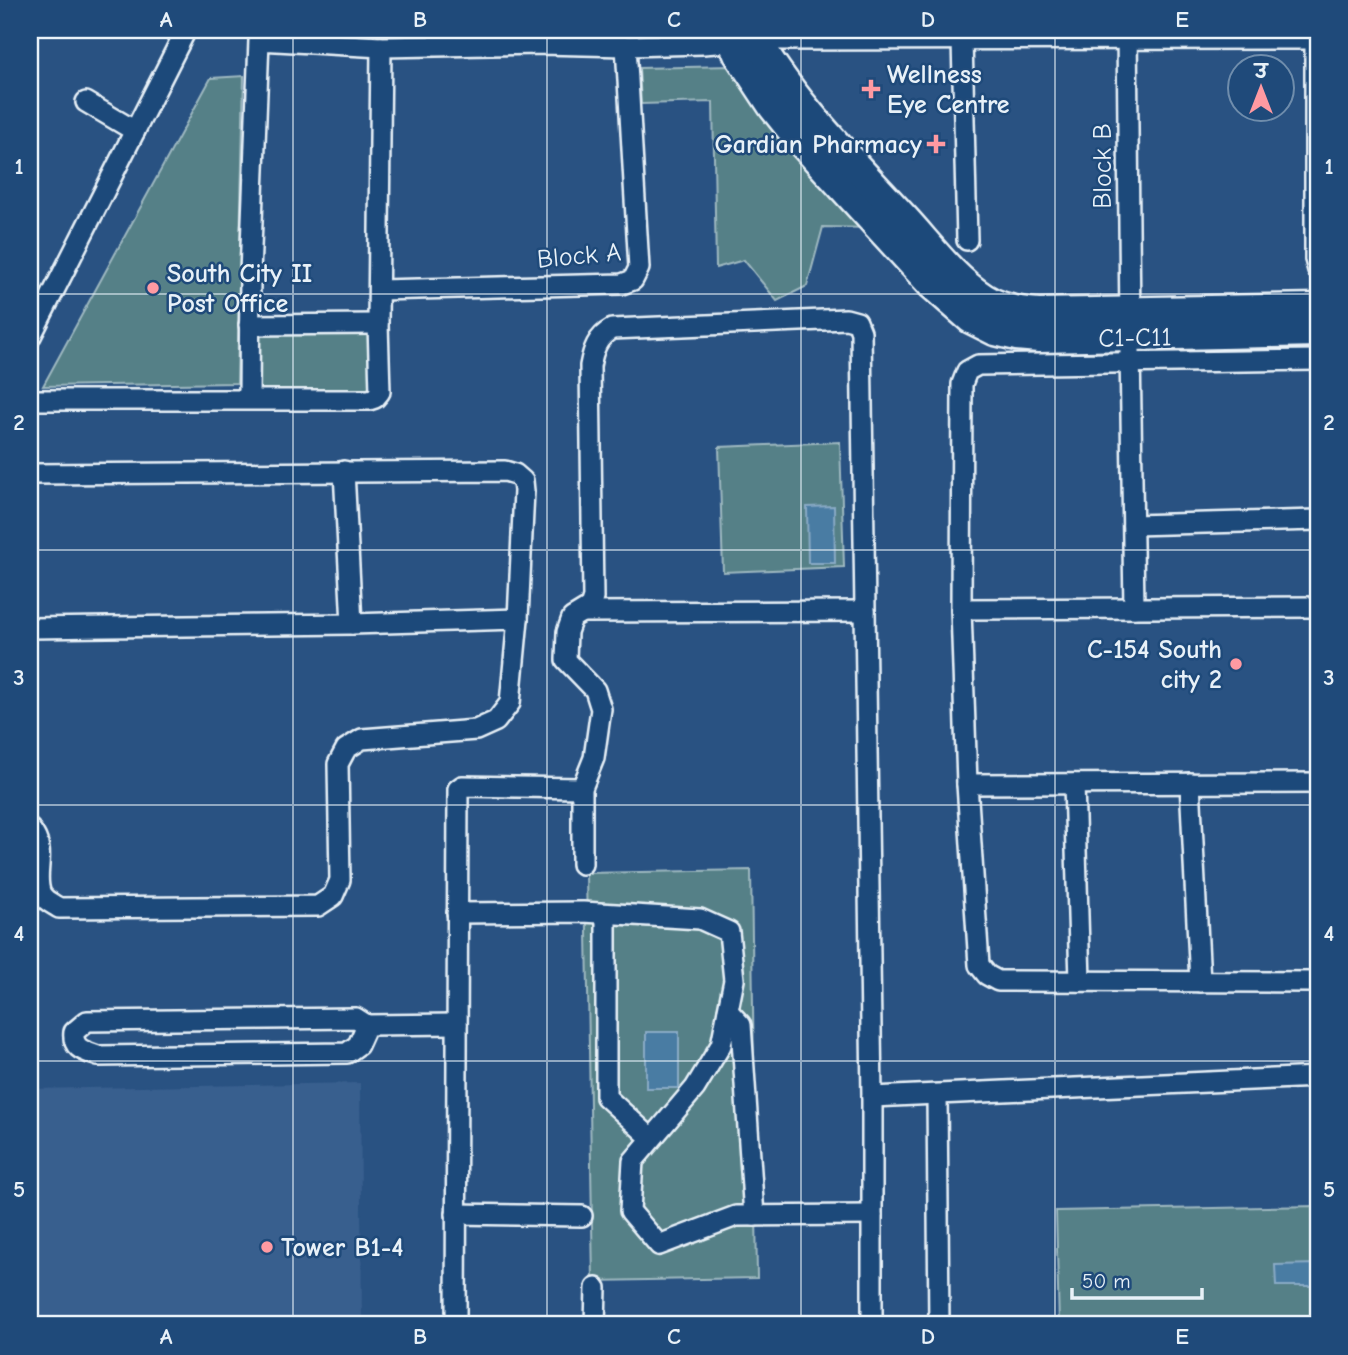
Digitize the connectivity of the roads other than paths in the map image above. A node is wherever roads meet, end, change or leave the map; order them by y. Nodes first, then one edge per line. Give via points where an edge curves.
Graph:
1 (186, 30) edge
2 (1127, 34) edge
3 (1226, 34) edge
4 (742, 35) edge
5 (290, 36) edge
6 (539, 37) edge
7 (699, 37) edge
8 (1317, 39) edge
9 (962, 40) junction
10 (626, 46) junction
11 (381, 47) junction
12 (86, 102) dead end
13 (135, 131) junction
14 (967, 240) dead end
15 (1318, 270) edge
16 (379, 290) junction
17 (1318, 308) edge
18 (378, 324) junction
19 (249, 325) junction
20 (1130, 330) junction
21 (1318, 331) edge
22 (30, 338) edge
23 (1318, 360) edge
24 (249, 399) junction
25 (38, 400) dead end
26 (344, 471) junction
27 (30, 474) edge
28 (1318, 520) edge
29 (1133, 525) junction
30 (1318, 607) edge
31 (1134, 608) junction
32 (961, 609) junction
33 (865, 611) junction
34 (585, 612) junction
35 (518, 620) junction
36 (352, 624) junction
37 (30, 628) edge
38 (1189, 783) junction
39 (1318, 783) edge
40 (967, 784) junction
41 (1074, 784) junction
42 (582, 788) junction
43 (30, 829) edge
44 (582, 864) dead end
45 (457, 914) junction
46 (606, 914) junction
47 (1080, 981) junction
48 (1200, 982) junction
49 (1318, 982) edge
50 (728, 1011) junction
51 (457, 1024) junction
52 (367, 1025) junction
53 (1318, 1077) edge
54 (937, 1095) junction
55 (872, 1097) junction
56 (651, 1138) junction
57 (456, 1214) junction
58 (872, 1215) junction
59 (582, 1216) dead end
60 (754, 1216) junction
61 (596, 1288) dead end
62 (456, 1325) edge
63 (595, 1325) edge
64 (872, 1325) edge
65 (939, 1325) edge

1 - 13 street
2 - 3 street
2 - 9 street
2 - 20 street, Block B
3 - 8 street
4 - 7 street
4 - 9 street
4 - 20 street via 820,126 985,299 1020,312
5 - 11 street
5 - 19 street via 259,40
6 - 10 street
6 - 11 street
7 - 10 street
8 - 15 street
9 - 14 street
10 - 16 street, Block A via 639,268 633,280 622,284
11 - 16 street
12 - 13 street
13 - 22 street
16 - 18 street
17 - 20 street
18 - 19 street
18 - 24 street via 380,391 375,398
19 - 24 street
20 - 21 street
20 - 23 street, C1-C11
20 - 29 street, Block B
20 - 32 street, C1-C11 via 967,371 962,384
24 - 25 street
26 - 27 street
26 - 35 street via 515,474 523,481 524,491
26 - 36 street
28 - 29 street
29 - 31 street, Block B
30 - 31 street
31 - 32 street
32 - 40 street
33 - 34 street
33 - 34 street via 861,332 857,322 846,319 604,334 592,352 590,366 593,598
33 - 55 street
34 - 42 street via 572,618 566,660 595,690 601,709 594,758
35 - 36 street
35 - 43 street via 510,703 496,721 476,730 362,739 346,749 338,764 340,880 333,896 318,906 59,908 41,893 39,839
36 - 37 street
38 - 39 street
38 - 41 street
38 - 48 street
40 - 41 street
40 - 47 street via 979,965 998,981
41 - 47 street
42 - 44 street
42 - 45 street via 459,788
45 - 46 street
45 - 51 street
46 - 50 street via 700,919 729,932 734,980
46 - 56 street via 607,1097
47 - 48 street
48 - 49 street
50 - 56 street via 722,1045 695,1088
50 - 60 street via 741,1025
51 - 52 street
51 - 57 street
52 - 52 street via 358,1045 347,1053 98,1056 73,1041 74,1032 88,1021 356,1018
53 - 54 street
54 - 55 street
54 - 65 street
55 - 58 street
56 - 60 street via 633,1161 630,1211 659,1245 736,1216
57 - 59 street
57 - 62 street
58 - 60 street
58 - 64 street
61 - 63 street

